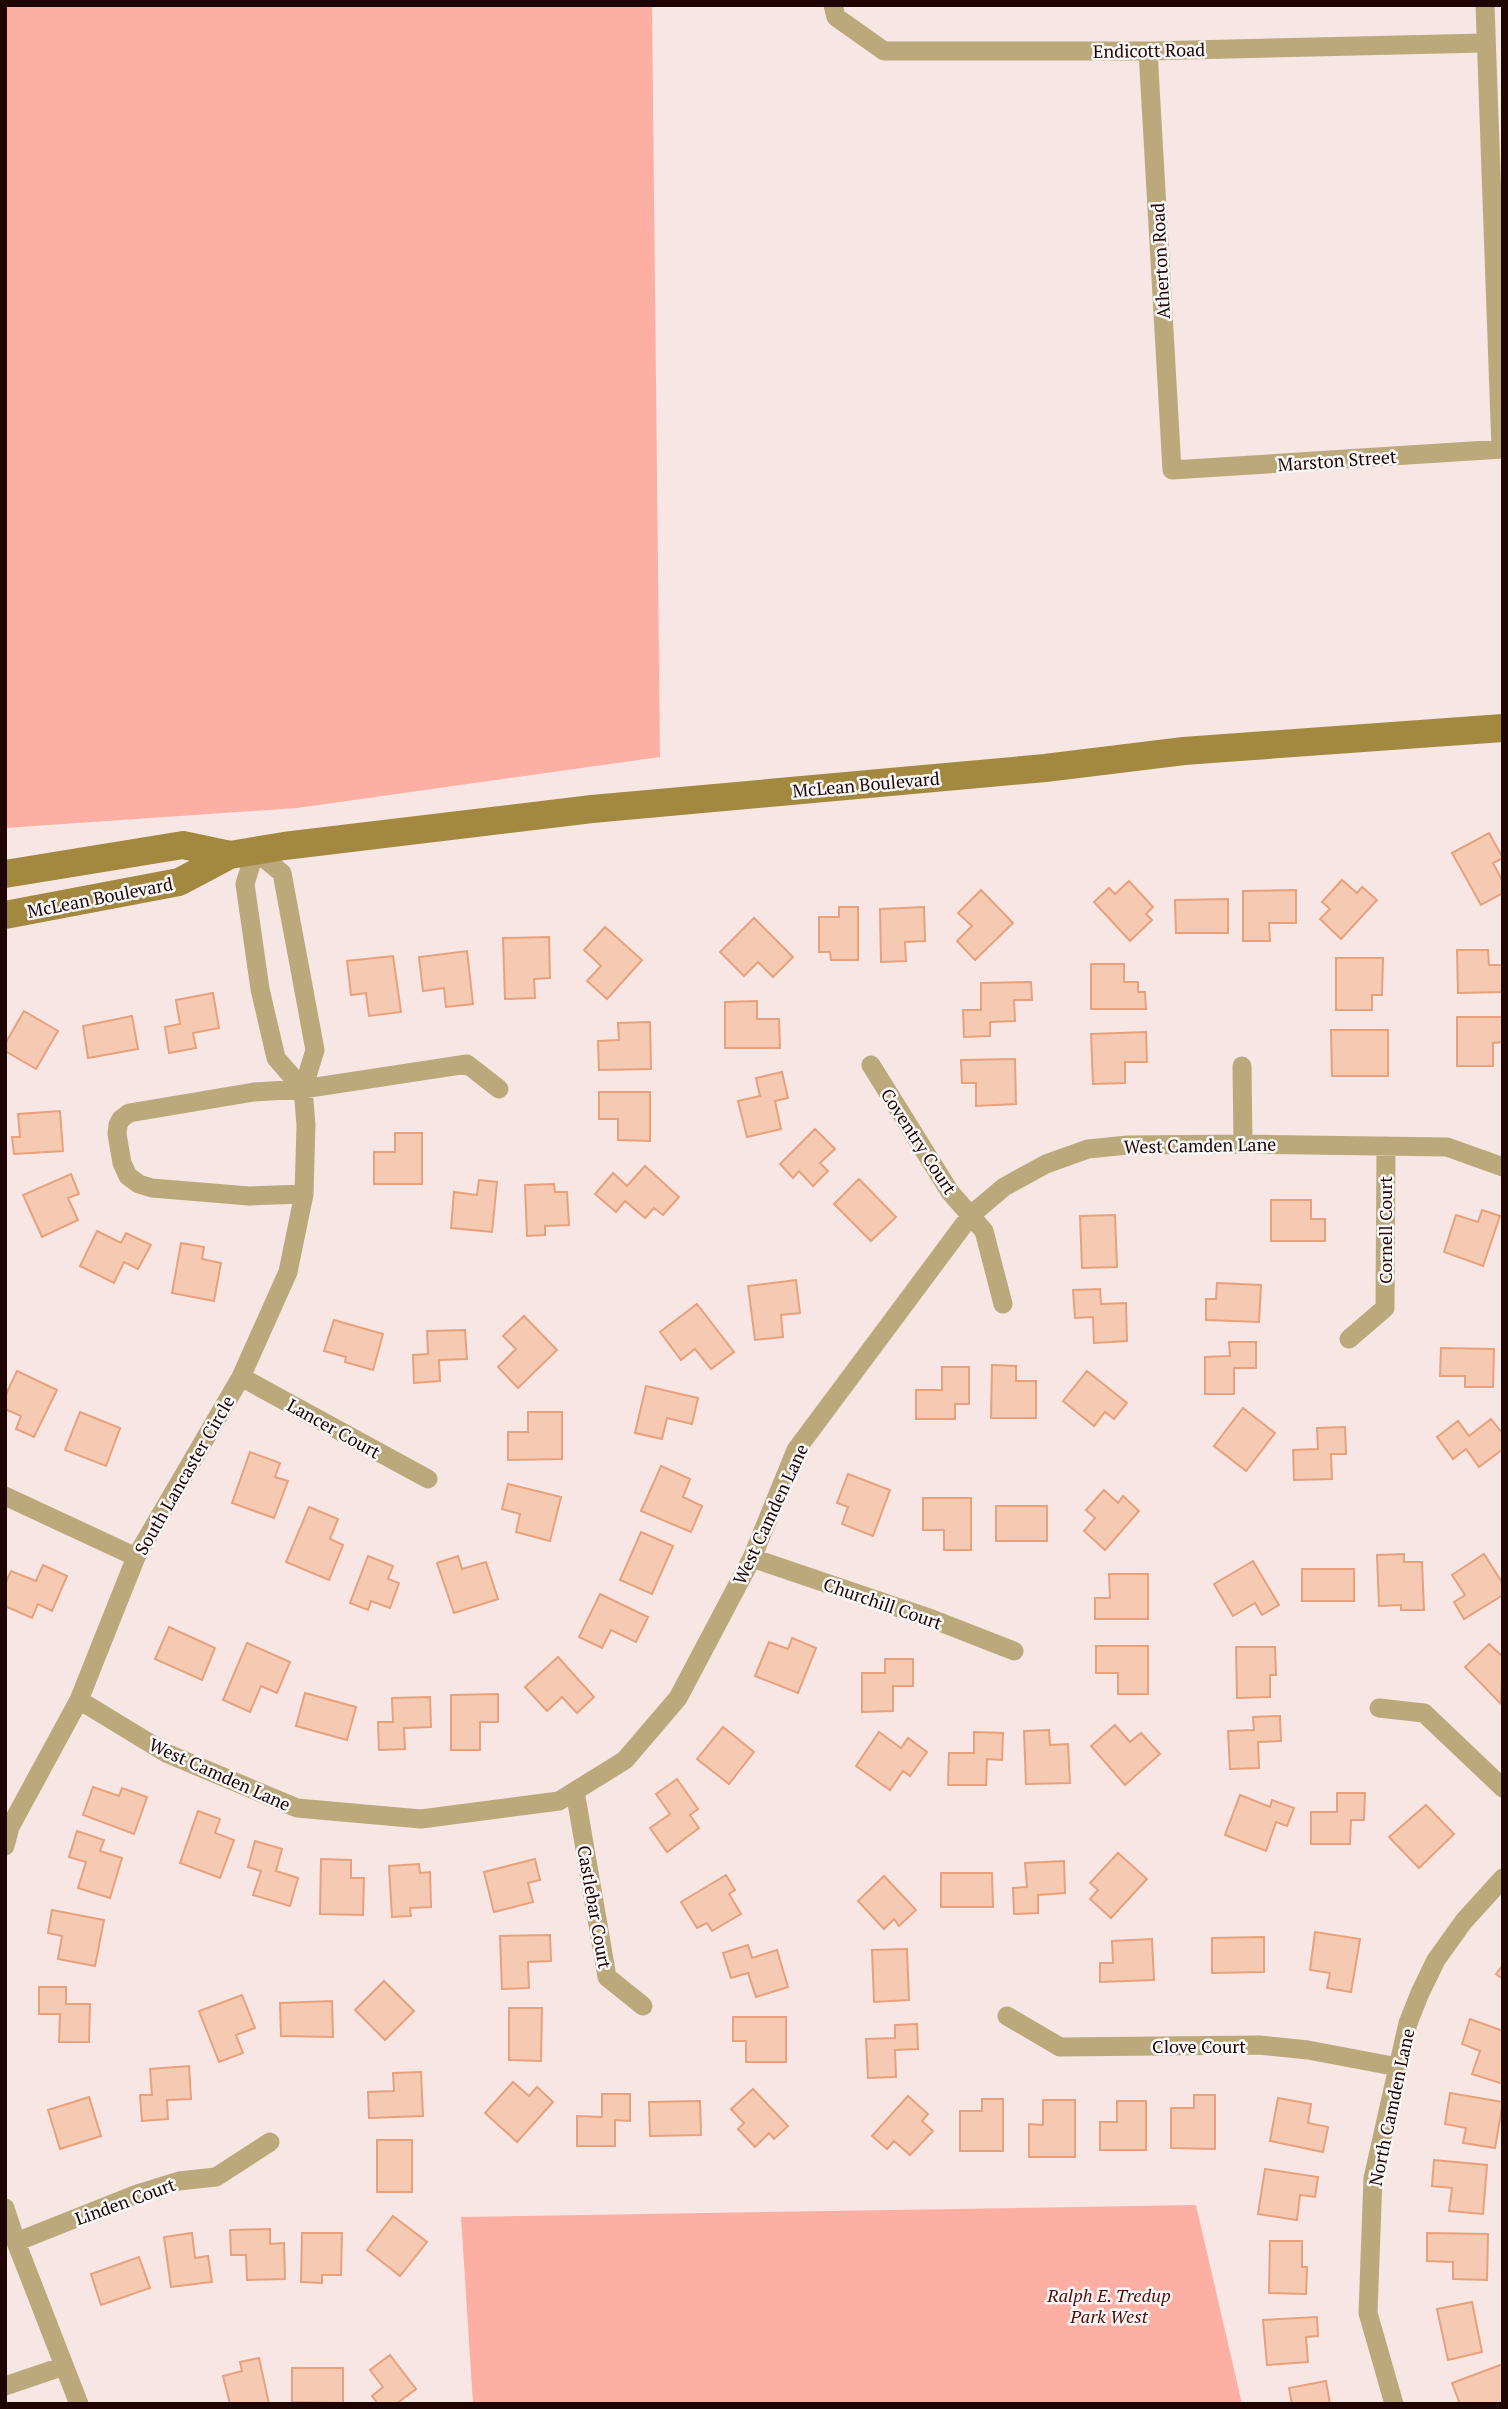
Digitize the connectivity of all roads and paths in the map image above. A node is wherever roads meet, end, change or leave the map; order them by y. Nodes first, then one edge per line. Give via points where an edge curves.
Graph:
1 (833, 5) edge
2 (1485, 5) edge
3 (1485, 43) junction
4 (1149, 51) junction
5 (1502, 449) edge
6 (1172, 471) joint
7 (1503, 728) edge
8 (243, 853) junction
9 (5, 874) edge
10 (5, 915) edge
11 (871, 1065) dead end
12 (1242, 1066) dead end
13 (303, 1089) junction
14 (499, 1089) dead end
15 (1243, 1144) junction
16 (1386, 1146) junction
17 (1503, 1167) edge
18 (304, 1194) junction
19 (971, 1214) junction
20 (1003, 1304) dead end
21 (1349, 1339) dead end
22 (241, 1377) junction
23 (428, 1479) dead end
24 (5, 1496) edge
25 (135, 1557) junction
26 (752, 1558) junction
27 (1014, 1651) dead end
28 (79, 1700) junction
29 (1379, 1708) dead end
30 (1503, 1788) edge
31 (575, 1791) junction
32 (7, 1833) edge
33 (1503, 1878) edge
34 (643, 2006) dead end
35 (1007, 2016) dead end
36 (1398, 2067) junction
37 (270, 2142) dead end
38 (5, 2208) edge
39 (16, 2242) junction
40 (64, 2366) junction
41 (5, 2386) edge
42 (79, 2404) edge
43 (1394, 2404) edge

1 - 4 street, Endicott Road via 836,18 884,51
2 - 3 street
3 - 4 street, Endicott Road
3 - 5 street
4 - 6 street, Atherton Road
5 - 6 street, Marston Street
7 - 8 main road, McLean Boulevard via 1184,751 592,809
8 - 9 main road, McLean Boulevard via 183,845
8 - 10 main road, McLean Boulevard via 179,882
8 - 13 street via 260,989 276,1058
8 - 13 street, South Lancaster Circle via 282,873 315,1050
11 - 19 street, Coventry Court via 950,1192
12 - 15 street
13 - 14 street via 467,1064
13 - 18 street, South Lancaster Circle
13 - 18 street via 254,1092 130,1113 121,1119 117,1134 122,1163 128,1176 139,1184 249,1196
15 - 16 street, West Camden Lane
15 - 19 street, West Camden Lane via 1088,1149 1046,1164 1004,1187
16 - 17 street, West Camden Lane via 1447,1147
16 - 21 street, Cornell Court via 1385,1308
18 - 22 street, South Lancaster Circle via 289,1272
19 - 20 street, Coventry Court via 984,1231
19 - 26 street, West Camden Lane via 796,1450
22 - 23 street, Lancer Court
22 - 25 street, South Lancaster Circle
24 - 25 street
25 - 28 street, South Lancaster Circle
26 - 27 street, Churchill Court
26 - 31 street, West Camden Lane via 678,1698 625,1760
28 - 31 street, West Camden Lane via 166,1753 297,1808 421,1819 559,1801
28 - 32 street, South Lancaster Circle
29 - 30 street via 1424,1713
31 - 34 street, Castlebar Court via 607,1977
33 - 36 street, North Camden Lane via 1436,1960 1408,2023
35 - 36 street, Clove Court via 1060,2047 1259,2045
36 - 43 street, North Camden Lane via 1373,2178 1368,2313
37 - 39 street, Linden Court via 216,2177 178,2181
38 - 39 street
39 - 40 street
40 - 41 street
40 - 42 street

